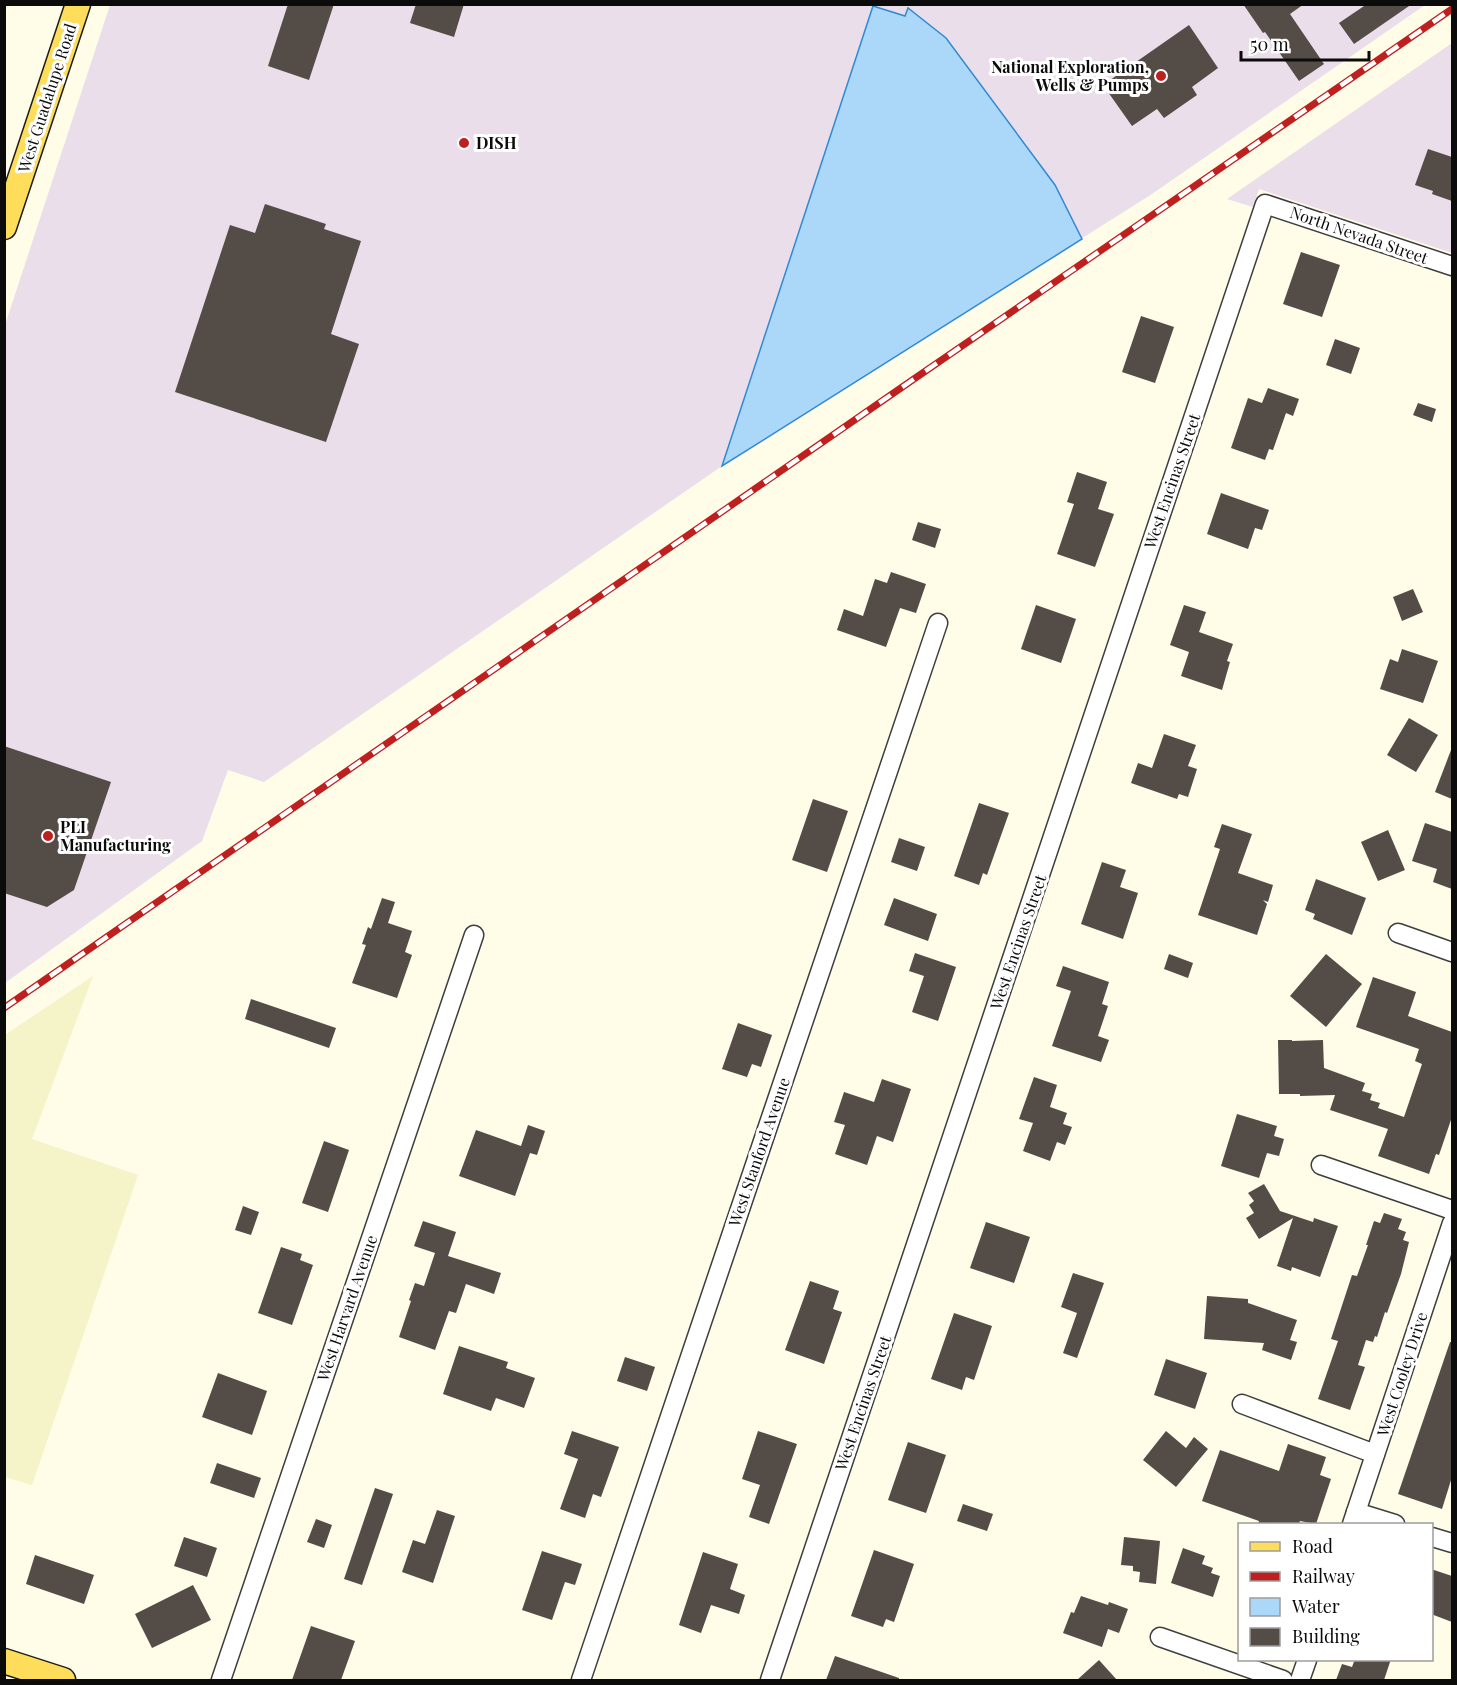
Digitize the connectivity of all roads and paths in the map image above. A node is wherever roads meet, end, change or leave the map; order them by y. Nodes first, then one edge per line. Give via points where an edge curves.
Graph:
1 (78, 4) edge
2 (1265, 204) joint
3 (4, 226) edge
4 (1452, 266) edge
5 (938, 623) dead end
6 (1398, 933) dead end
7 (474, 935) dead end
8 (1452, 952) edge
9 (1322, 1165) dead end
10 (1452, 1210) edge
11 (1452, 1223) edge
12 (1242, 1404) dead end
13 (1375, 1454) junction
14 (1354, 1518) edge
15 (1388, 1523) edge
16 (1433, 1537) edge
17 (1452, 1544) edge
18 (1160, 1637) dead end
19 (4, 1661) edge
20 (1306, 1661) edge
21 (63, 1680) edge
22 (221, 1680) edge
23 (581, 1680) edge
24 (770, 1680) edge
25 (1283, 1680) edge
26 (1300, 1680) edge

1 - 3 main road, West Guadalupe Road
2 - 4 street, North Nevada Street
2 - 24 street, West Encinas Street
5 - 23 street, West Stanford Avenue
6 - 8 street
7 - 22 street, West Harvard Avenue
9 - 10 street
11 - 13 street, West Cooley Drive
12 - 13 street
13 - 14 street, West Cooley Drive
14 - 15 street
16 - 17 street
18 - 25 street
19 - 21 main road
20 - 26 street

